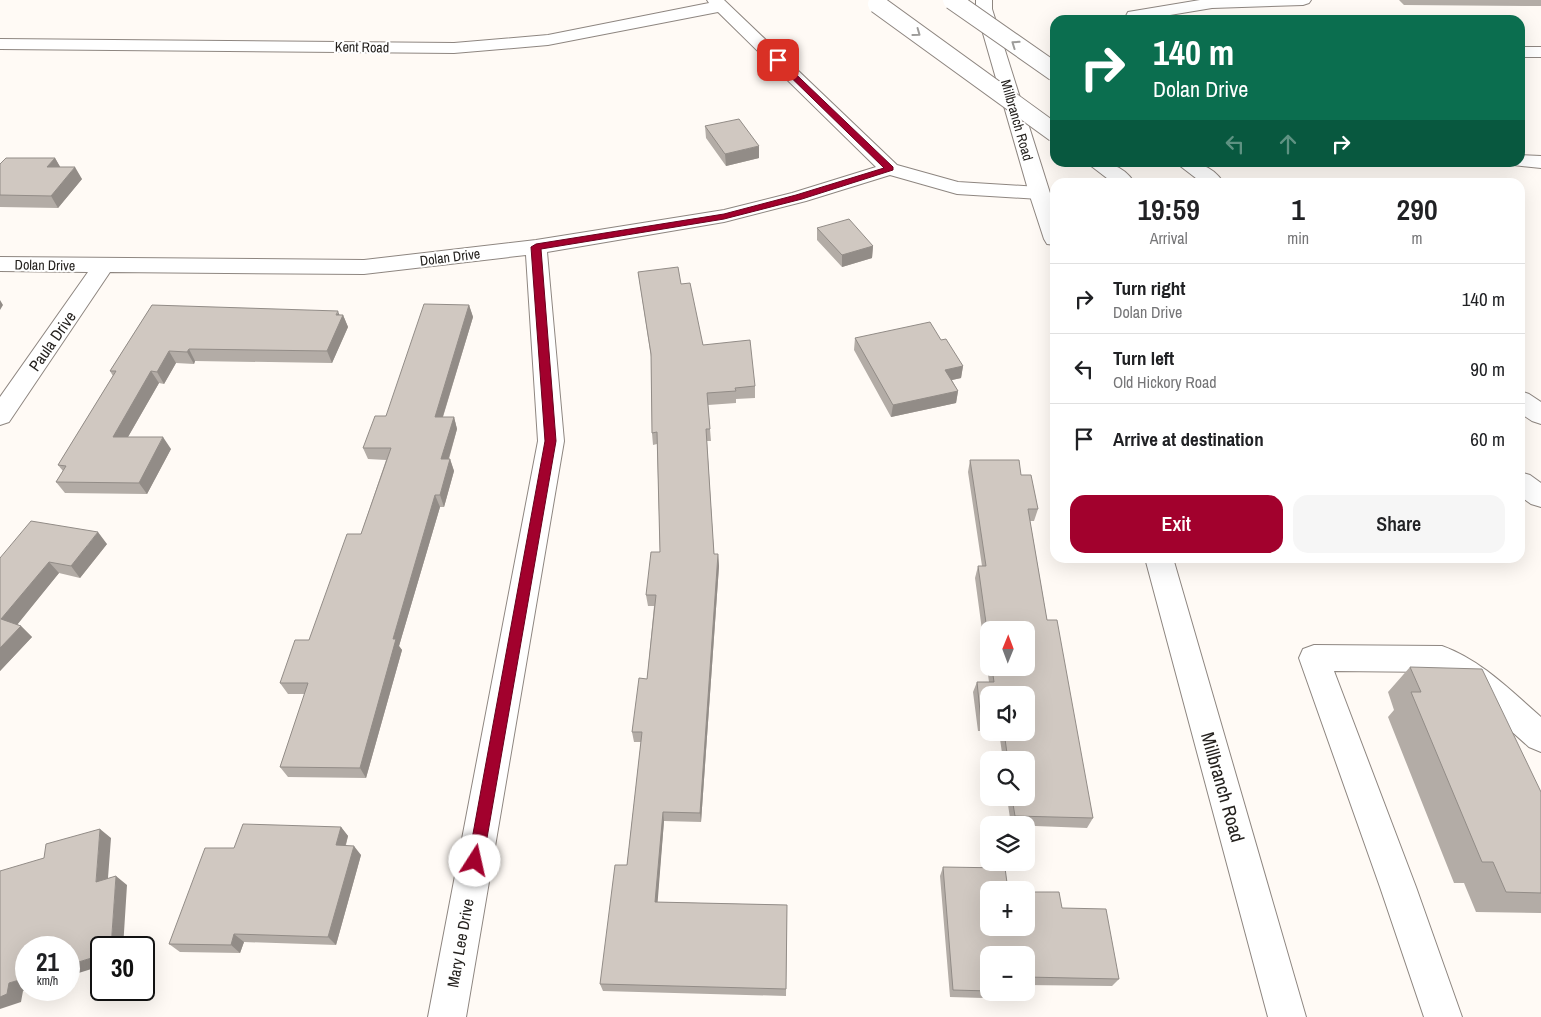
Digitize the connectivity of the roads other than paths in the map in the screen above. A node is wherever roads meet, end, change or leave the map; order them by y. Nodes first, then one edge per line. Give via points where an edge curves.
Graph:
1 (952, 0) edge
2 (984, 0) edge
3 (1304, 0) edge
4 (875, 2) edge
5 (718, 3) edge
6 (1132, 14) edge
7 (0, 44) edge
8 (1525, 52) edge
9 (1541, 52) edge
10 (1050, 69) edge
11 (1050, 129) edge
12 (1525, 162) edge
13 (1541, 162) edge
14 (1103, 167) edge
15 (1192, 167) edge
16 (890, 169) junction
17 (1118, 178) edge
18 (1207, 178) edge
19 (1039, 193) junction
20 (1050, 225) edge
21 (536, 247) junction
22 (0, 264) edge
23 (103, 266) junction
24 (1525, 403) edge
25 (1541, 414) edge
26 (0, 416) edge
27 (1525, 486) edge
28 (1541, 498) edge
29 (1160, 563) edge
30 (1541, 737) edge
31 (447, 1017) edge
32 (1287, 1017) edge
33 (1443, 1017) edge

10 -> 1 main road, bridge
2 - 19 main road, Millbranch Road
3 - 6 main road via 1212,3
4 -> 11 main road, bridge
5 - 7 main road, Kent Road via 548,40 454,48
5 - 16 main road
8 - 9 main road
12 - 13 main road
14 - 17 main road
15 - 18 main road
16 - 19 main road via 957,188
16 - 21 main road, Dolan Drive via 724,216
19 - 20 main road, Millbranch Road
21 - 23 main road, Dolan Drive via 364,267
21 - 31 main road, Mary Lee Drive via 551,441
22 - 23 main road, Dolan Drive
23 - 26 main road, Paula Drive
24 - 25 main road
27 - 28 main road
29 - 32 main road, Millbranch Road
30 - 33 main road via 1473,677 1442,659 1314,658

